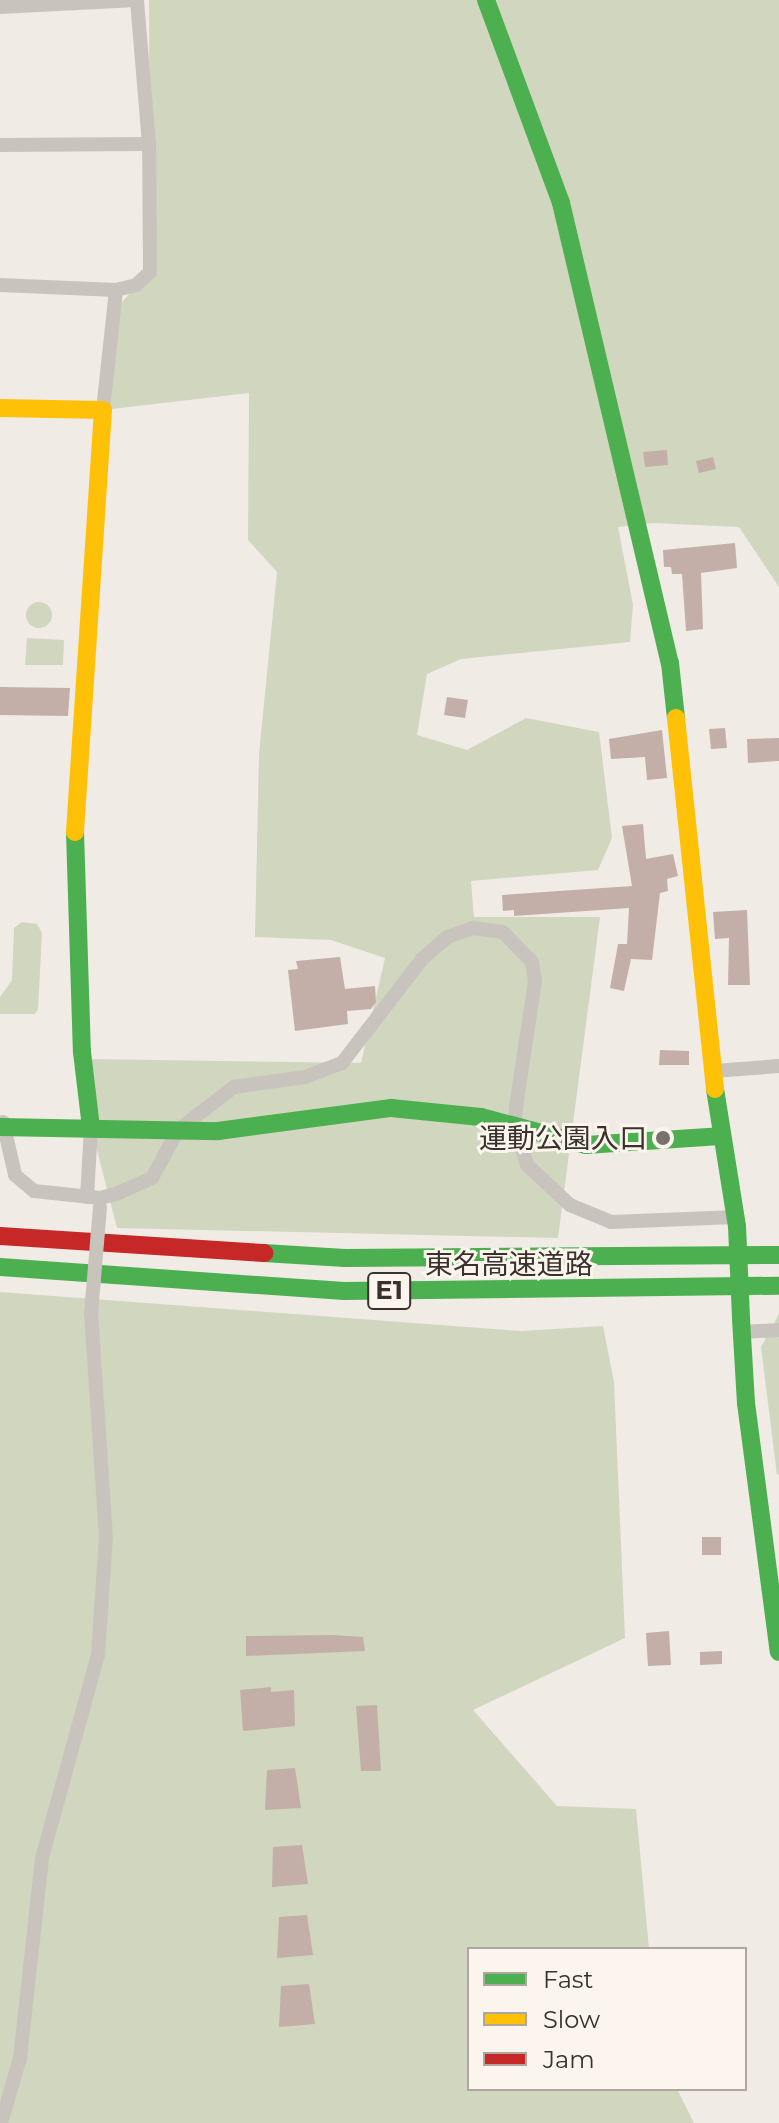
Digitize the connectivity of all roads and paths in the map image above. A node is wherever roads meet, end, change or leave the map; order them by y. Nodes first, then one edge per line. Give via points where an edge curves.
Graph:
1 (136, 0) edge
2 (486, 0) edge
3 (0, 7) edge
4 (149, 144) junction
5 (0, 145) edge
6 (0, 285) edge
7 (116, 290) junction
8 (0, 408) edge
9 (103, 410) junction
10 (779, 1066) edge
11 (714, 1071) junction
12 (2, 1124) edge
13 (91, 1127) junction
14 (515, 1127) junction
15 (178, 1130) junction
16 (720, 1136) junction
17 (96, 1201) junction
18 (737, 1222) junction
19 (0, 1236) edge
20 (779, 1255) edge
21 (0, 1267) edge
22 (779, 1286) edge
23 (741, 1326) junction
24 (779, 1330) edge
25 (779, 1652) edge
26 (1, 2123) edge

1 - 3 street
1 - 4 street
2 - 11 main road via 561,203 670,663
4 - 5 street
4 - 7 street via 150,272 136,285
6 - 7 street
7 - 9 street
8 - 9 main road
9 - 13 main road via 74,814 82,1052
10 - 11 street
11 - 16 main road
12 - 13 main road
12 - 17 street via 15,1175 34,1191
13 - 15 main road
13 - 17 street
14 - 15 main road via 440,1110 391,1108 218,1131
14 - 15 street via 534,972 520,946 503,932 473,928 447,937 422,959 342,1063 305,1077 234,1087
14 - 16 main road via 615,1147
14 - 18 street via 527,1165 547,1189 586,1215 611,1222
15 - 17 street via 152,1178
16 - 18 main road
17 - 26 street, bridge via 91,1314 106,1538 98,1654 42,1858 20,2058
18 - 23 main road, bridge
19 - 20 main road, 東名高速道路 / E1 via 345,1258
21 - 22 main road, 東名高速道路 / E1 via 344,1291
23 - 24 street
23 - 25 main road

